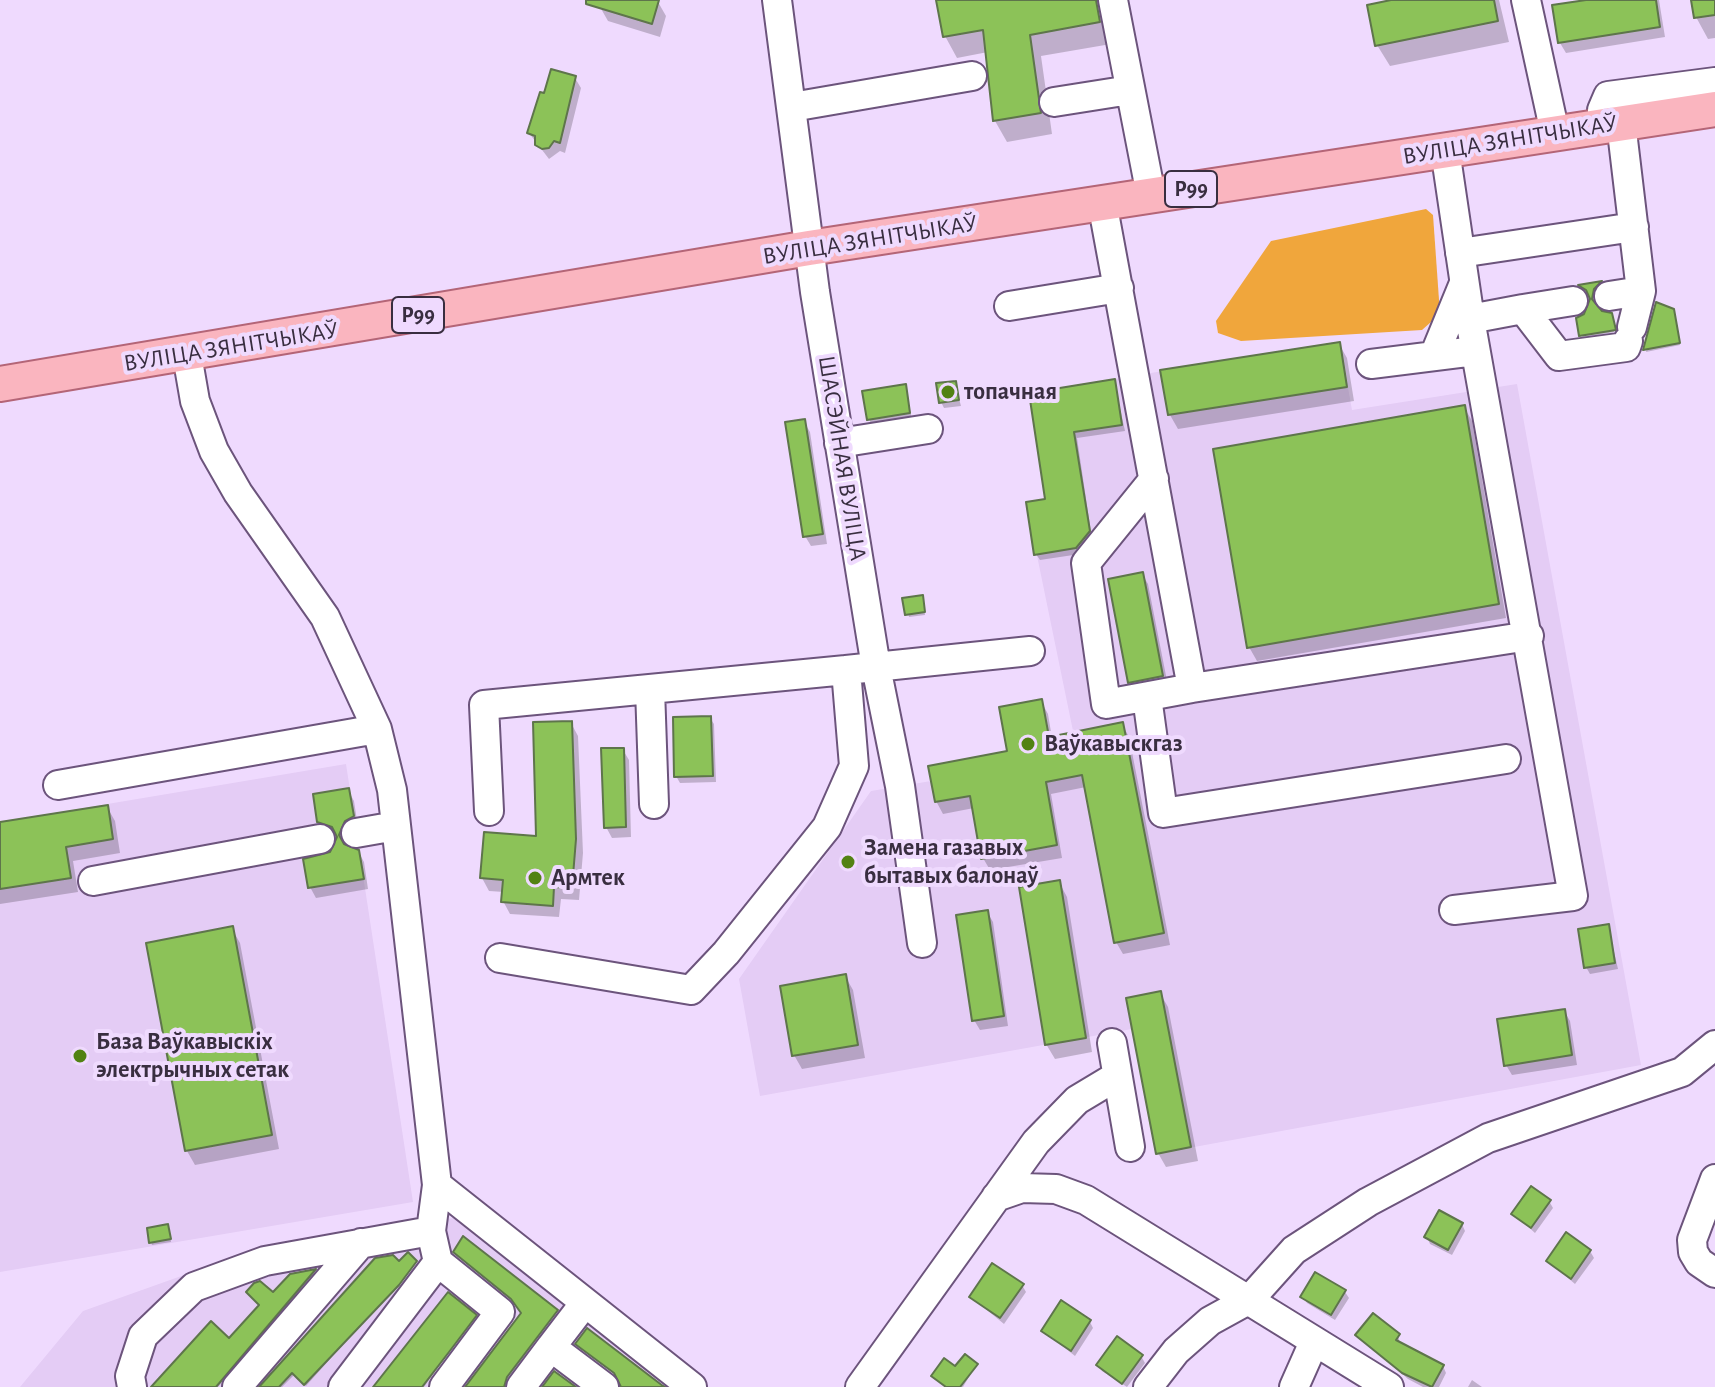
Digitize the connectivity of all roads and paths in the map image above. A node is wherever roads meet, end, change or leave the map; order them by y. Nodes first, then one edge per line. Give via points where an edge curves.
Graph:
1 (777, 0) edge
2 (1113, 0) edge
3 (1526, 0) edge
4 (972, 76) dead end
5 (1715, 82) edge
6 (1130, 90) junction
7 (1054, 102) dead end
8 (792, 107) junction
9 (1715, 109) edge
10 (1611, 124) junction
11 (1555, 133) junction
12 (1445, 150) junction
13 (1151, 195) junction
14 (1102, 202) junction
15 (1634, 227) junction
16 (809, 248) junction
17 (1460, 253) junction
18 (1464, 282) junction
19 (1119, 288) junction
20 (1641, 291) junction
21 (1609, 296) dead end
22 (1573, 301) dead end
23 (1009, 306) dead end
24 (1523, 309) junction
25 (1470, 319) junction
26 (1475, 351) junction
27 (187, 355) junction
28 (1434, 356) junction
29 (1371, 364) dead end
30 (13, 382) edge
31 (928, 429) dead end
32 (839, 443) junction
33 (1154, 479) junction
34 (1529, 636) junction
35 (1030, 651) dead end
36 (876, 667) junction
37 (846, 670) junction
38 (1192, 688) junction
39 (650, 689) junction
40 (1147, 697) junction
41 (377, 729) junction
42 (1506, 759) dead end
43 (895, 762) junction
44 (854, 766) junction
45 (58, 785) dead end
46 (654, 804) dead end
47 (489, 811) dead end
48 (396, 826) junction
49 (356, 833) dead end
50 (320, 839) dead end
51 (93, 881) dead end
52 (1454, 910) dead end
53 (922, 943) dead end
54 (500, 958) dead end
55 (1112, 1043) dead end
56 (1715, 1045) edge
57 (1117, 1076) junction
58 (1130, 1147) dead end
59 (1715, 1179) edge
60 (437, 1185) junction
61 (996, 1197) junction
62 (431, 1231) junction
63 (361, 1243) junction
64 (438, 1262) junction
65 (1715, 1273) edge
66 (1250, 1299) junction
67 (584, 1304) junction
68 (1314, 1342) junction
69 (551, 1347) junction
70 (132, 1387) edge
71 (237, 1387) edge
72 (343, 1387) edge
73 (444, 1387) edge
74 (521, 1387) edge
75 (604, 1387) edge
76 (692, 1387) edge
77 (860, 1387) edge
78 (1148, 1387) edge
79 (1294, 1387) edge
80 (1389, 1387) edge

1 - 8 street, ШАСЭЙНАЯ ВУЛІЦА
2 - 6 street
3 - 11 street
4 - 8 street
5 - 10 street via 1608,96 1602,110
6 - 7 street
6 - 13 street
8 - 16 street, ШАСЭЙНАЯ ВУЛІЦА
9 - 10 main road, ВУЛІЦА ЗЯНІТЧЫКАЎ / Р99
10 - 11 main road, ВУЛІЦА ЗЯНІТЧЫКАЎ / Р99
10 - 15 street
11 - 12 main road, ВУЛІЦА ЗЯНІТЧЫКАЎ / Р99
12 - 13 main road, ВУЛІЦА ЗЯНІТЧЫКАЎ / Р99
12 - 17 street
13 - 14 main road, ВУЛІЦА ЗЯНІТЧЫКАЎ / Р99
14 - 16 main road, ВУЛІЦА ЗЯНІТЧЫКАЎ / Р99
14 - 19 street
15 - 17 street
15 - 20 street
16 - 27 main road, ВУЛІЦА ЗЯНІТЧЫКАЎ / Р99
16 - 32 street, ШАСЭЙНАЯ ВУЛІЦА
17 - 18 street
18 - 25 street
18 - 28 street
19 - 23 street
19 - 33 street
20 - 21 street
20 - 24 street via 1626,347 1559,356
22 - 24 street
24 - 25 street
25 - 26 street
26 - 28 street
26 - 34 street
27 - 30 main road, ВУЛІЦА ЗЯНІТЧЫКАЎ / Р99
27 - 41 street via 195,401 214,451 325,617
28 - 29 street
31 - 32 street
32 - 36 street, ШАСЭЙНАЯ ВУЛІЦА
33 - 38 street
33 - 40 street via 1086,563 1106,704
34 - 38 street
34 - 52 street via 1573,896
35 - 36 street
36 - 37 street
36 - 43 street, ШАСЭЙНАЯ ВУЛІЦА
37 - 39 street
37 - 44 street
38 - 40 street
39 - 46 street
39 - 47 street via 484,705
40 - 42 street via 1163,813
41 - 45 street
41 - 48 street
43 - 44 street
43 - 53 street, ШАСЭЙНАЯ ВУЛІЦА
44 - 54 street via 827,827 691,990
48 - 49 street
48 - 60 street
50 - 51 street
55 - 57 street
56 - 66 street via 1682,1072 1488,1138 1368,1202 1294,1250
57 - 58 street
57 - 61 street via 1077,1100 1036,1142
59 - 65 street via 1692,1240 1699,1262
60 - 62 street
60 - 67 street
61 - 66 street via 1022,1188 1056,1189 1086,1200
61 - 77 street
62 - 63 street
62 - 64 street
63 - 70 street via 265,1261 194,1287 143,1336 130,1376
63 - 71 street
64 - 72 street
64 - 73 street via 500,1312
66 - 68 street
66 - 78 street via 1210,1321 1176,1351
67 - 69 street
67 - 76 street
68 - 79 street
68 - 80 street
69 - 74 street
69 - 75 street

